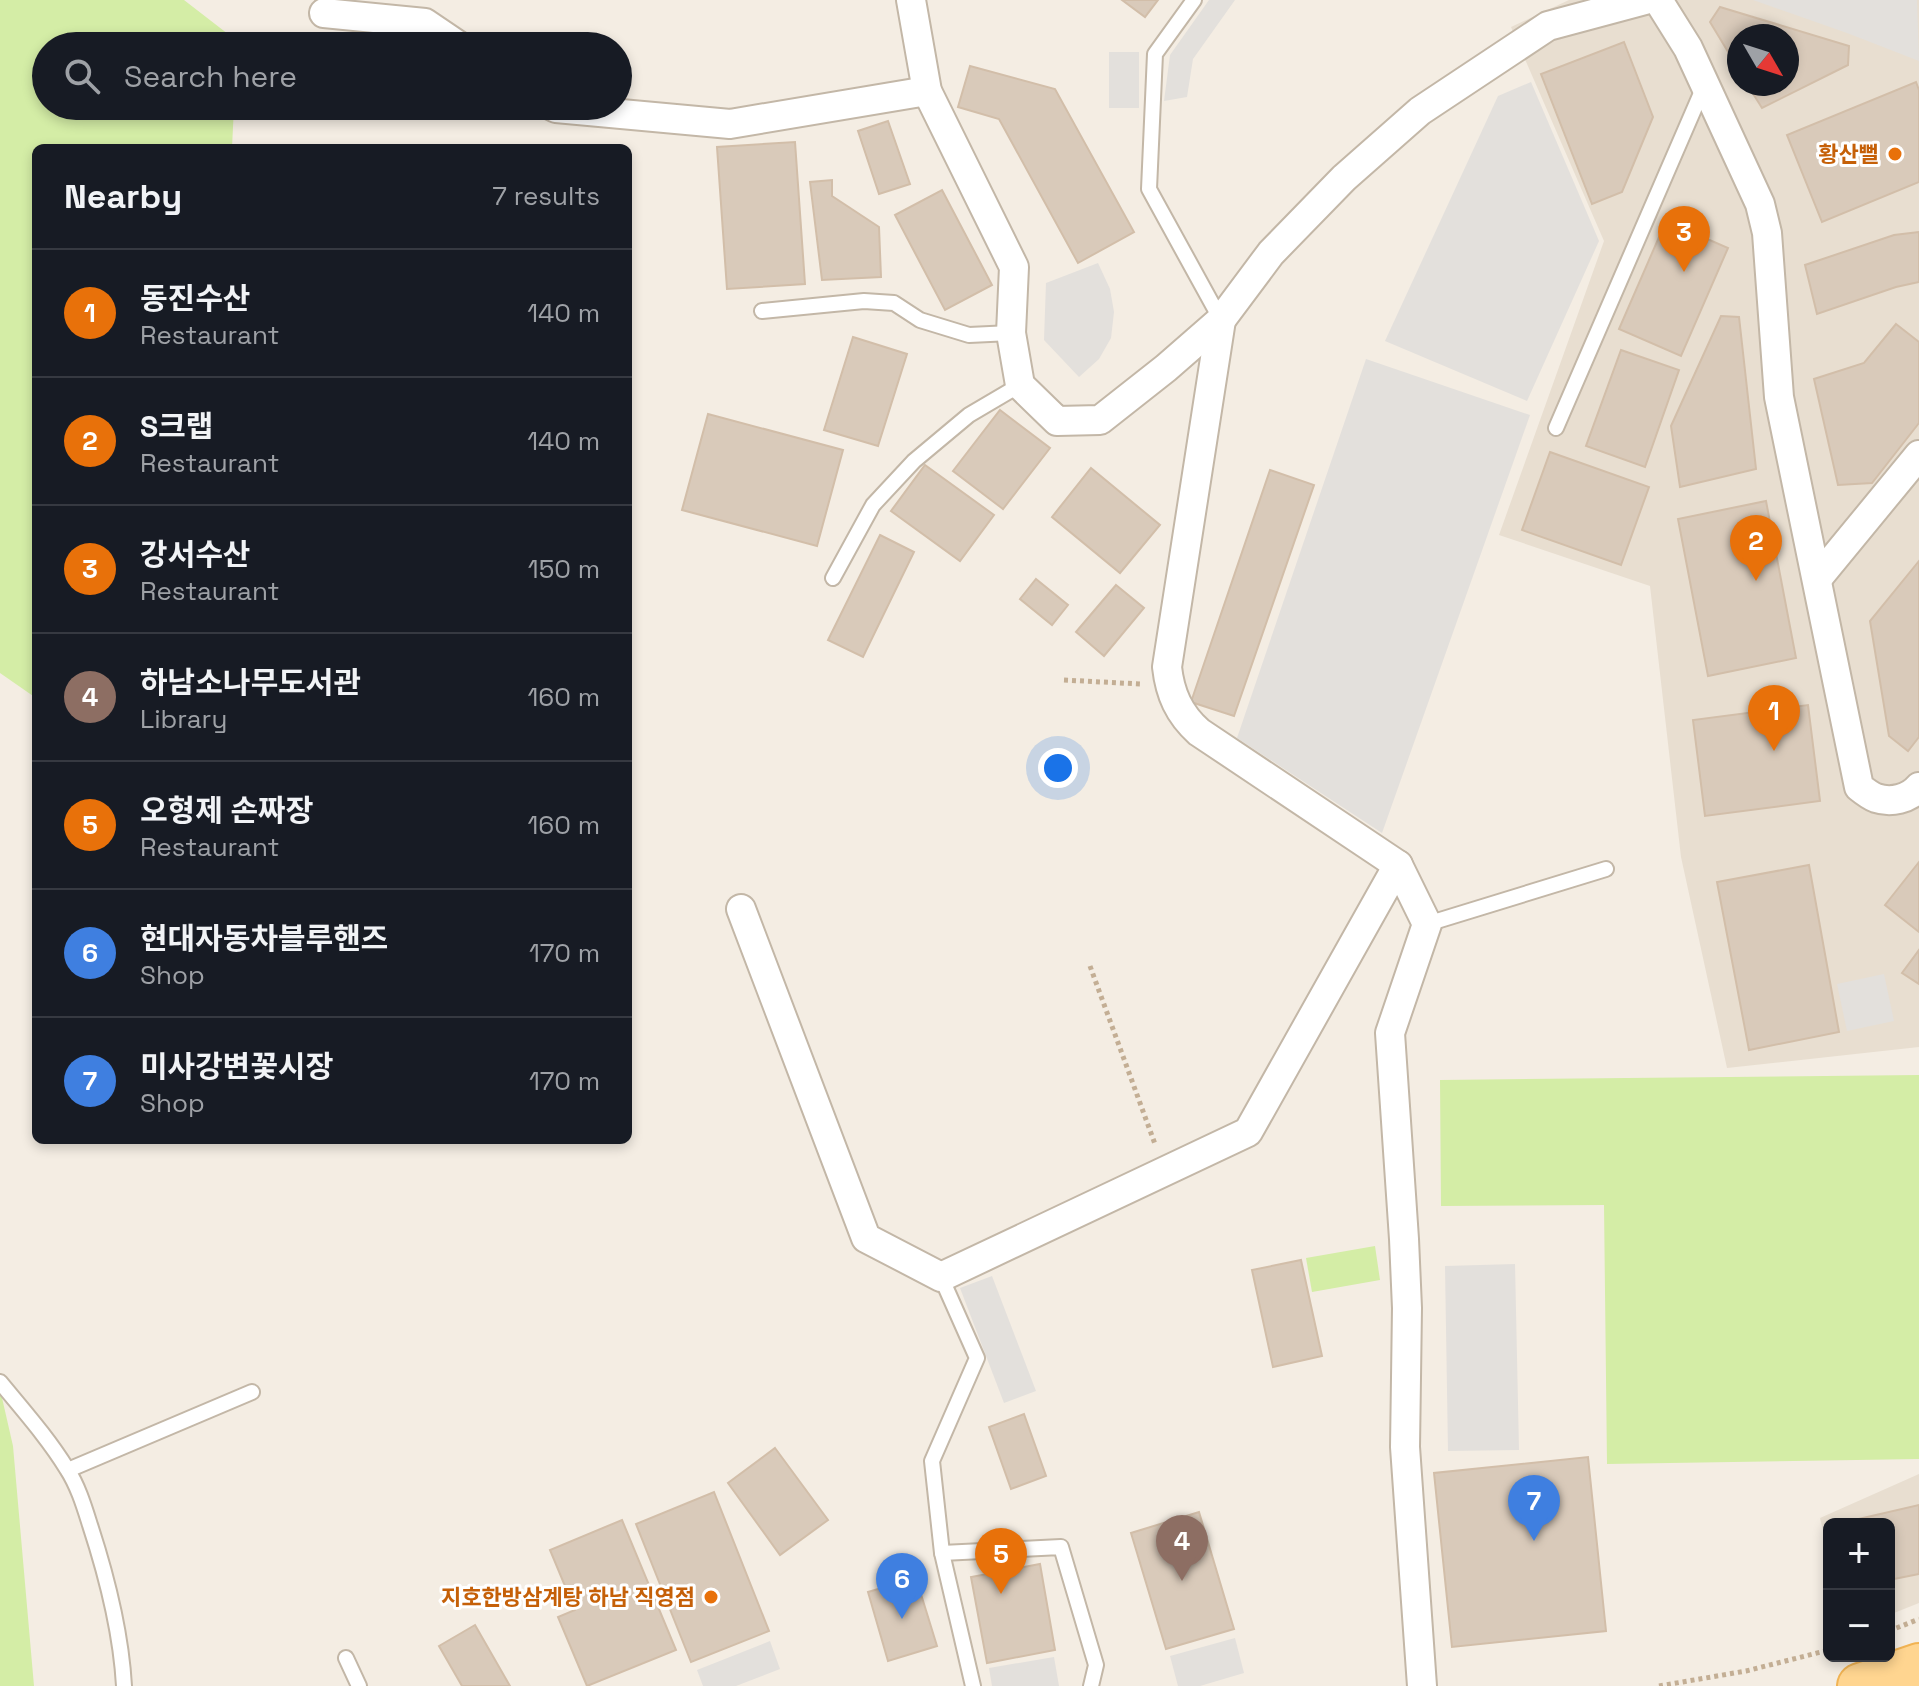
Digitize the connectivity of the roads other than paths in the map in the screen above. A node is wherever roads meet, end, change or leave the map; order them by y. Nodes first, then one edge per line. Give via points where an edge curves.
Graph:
1 (911, 0) edge
2 (1194, 0) edge
3 (1645, 0) edge
4 (1658, 0) edge
5 (324, 13) dead end
6 (438, 32) edge
7 (1705, 84) junction
8 (927, 91) junction
9 (632, 115) edge
10 (762, 311) dead end
11 (1221, 320) junction
12 (1011, 333) junction
13 (1020, 385) junction
14 (1556, 428) dead end
15 (1919, 455) edge
16 (833, 578) dead end
17 (1817, 579) junction
18 (1919, 787) edge
19 (1398, 865) junction
20 (1606, 869) dead end
21 (741, 909) dead end
22 (1427, 924) junction
23 (941, 1277) junction
24 (0, 1382) edge
25 (252, 1392) dead end
26 (68, 1470) junction
27 (942, 1553) junction
28 (346, 1658) dead end
29 (1919, 1666) edge
30 (124, 1686) edge
31 (359, 1686) edge
32 (973, 1686) edge
33 (1091, 1686) edge
34 (1422, 1686) edge
35 (1860, 1686) edge

1 - 8 street
2 - 11 lane via 1155,54 1149,189
3 - 11 street via 1548,26 1420,111 1271,253
4 - 7 street
5 - 6 street via 425,23
7 - 14 lane
7 - 17 street via 1760,204 1767,233 1779,397
8 - 9 street via 730,124
8 - 12 street via 1014,267
10 - 12 lane via 894,303 920,320 969,335
11 - 13 street via 1100,420 1057,421
11 - 19 street via 1167,667 1169,685 1185,720 1199,732
12 - 13 street
13 - 16 lane via 969,415 914,461 873,505
15 - 17 street
17 - 18 street via 1859,787 1877,798 1899,800
19 - 22 street
19 - 23 street via 1248,1132
20 - 22 lane
21 - 23 street via 866,1238
22 - 34 street via 1390,1033 1407,1294 1405,1447
23 - 27 lane via 977,1358 932,1461
24 - 26 lane
25 - 26 lane
26 - 30 lane via 97,1548
27 - 32 lane
27 - 33 lane via 1061,1547 1096,1665
28 - 31 lane
29 - 35 main road

